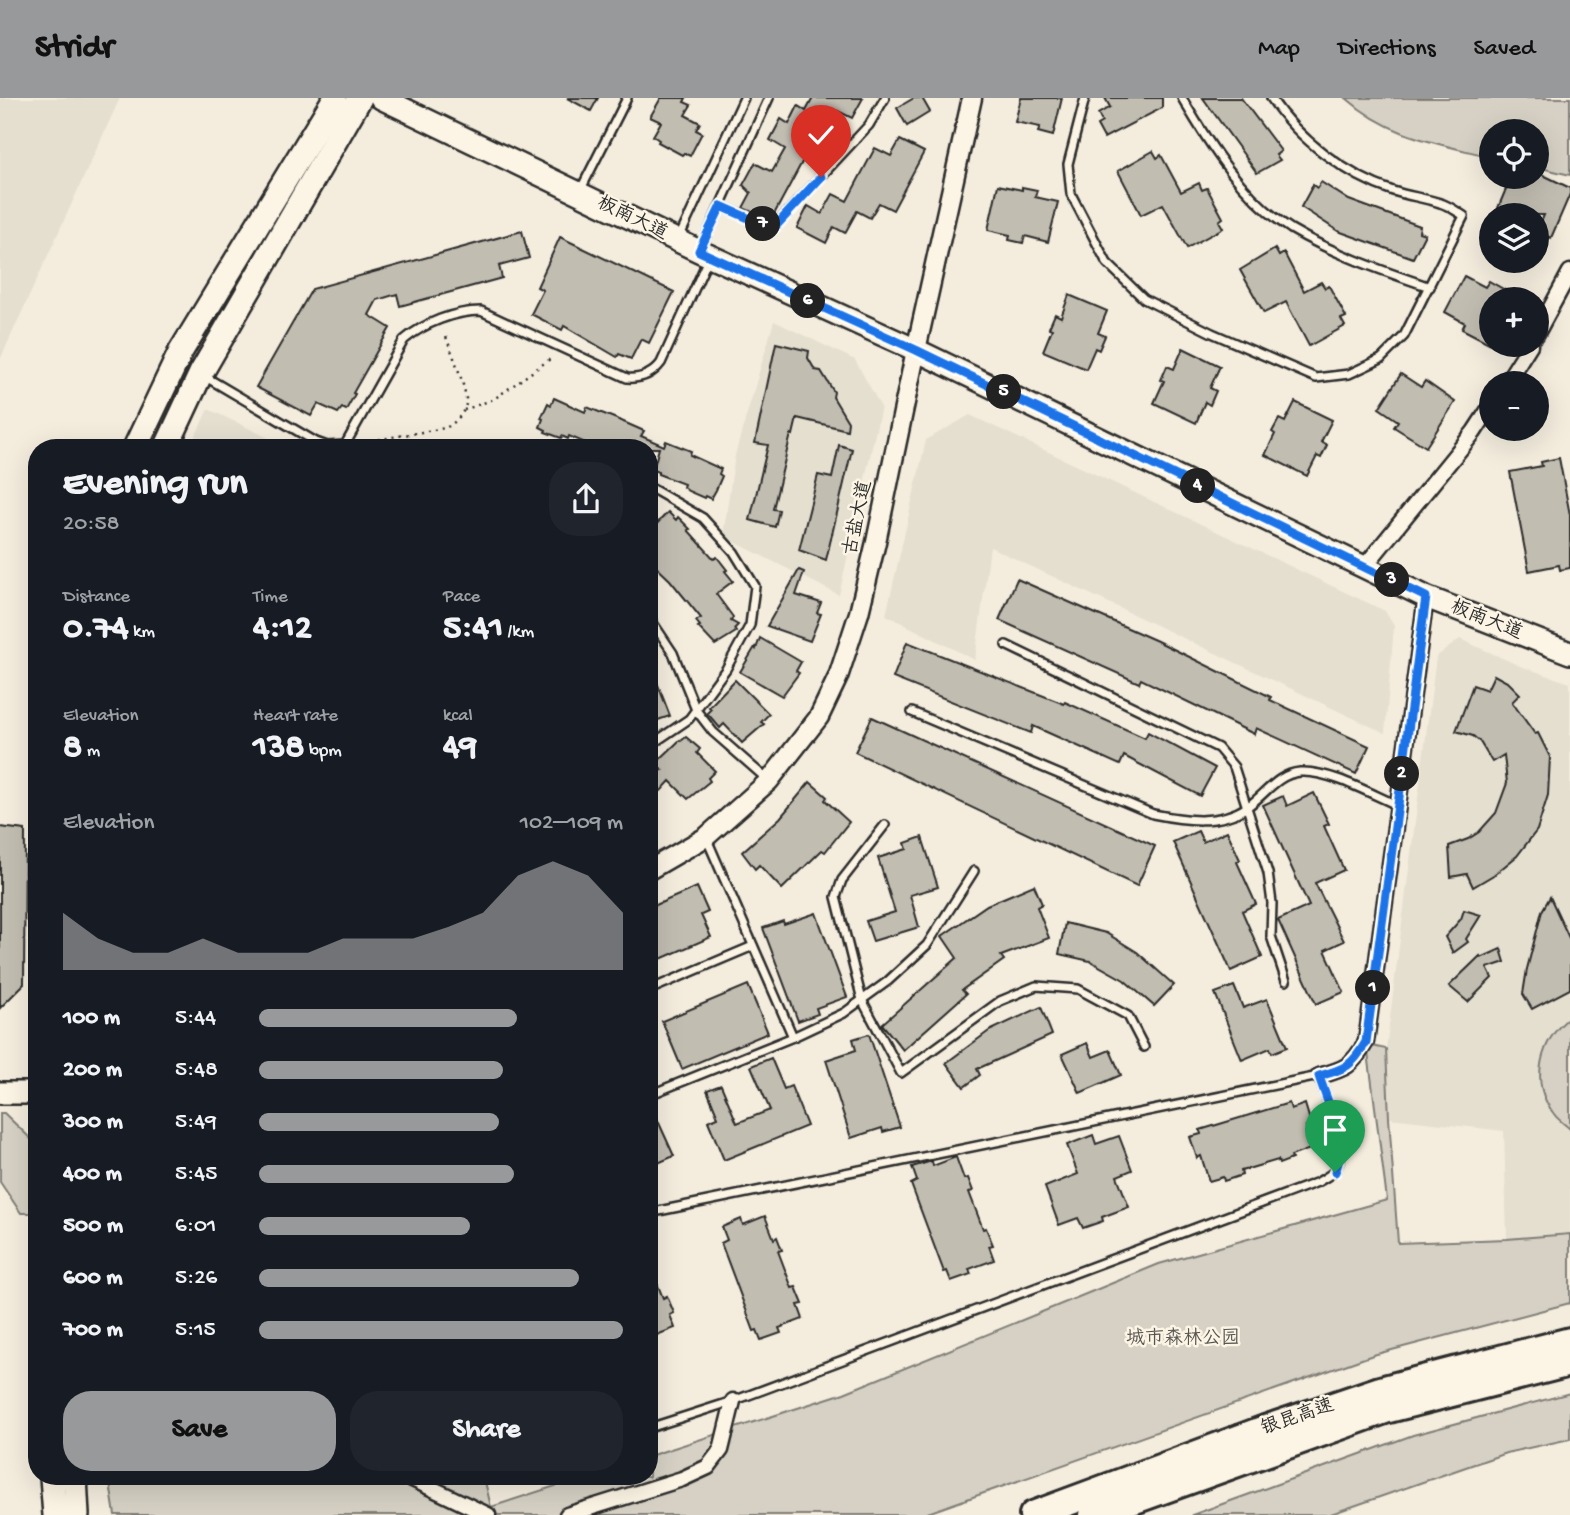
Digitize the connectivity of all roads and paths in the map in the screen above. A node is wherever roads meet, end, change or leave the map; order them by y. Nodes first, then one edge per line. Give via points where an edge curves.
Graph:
1 (335, 98) edge
2 (360, 98) edge
3 (381, 98) edge
4 (627, 98) edge
5 (744, 98) edge
6 (769, 98) edge
7 (885, 98) edge
8 (972, 98) edge
9 (1085, 98) edge
10 (1182, 98) edge
11 (1271, 98) edge
12 (579, 193) junction
13 (721, 206) junction
14 (678, 241) junction
15 (704, 254) junction
16 (1570, 272) edge
17 (1430, 287) junction
18 (1549, 311) edge
19 (445, 334) dead end
20 (564, 349) junction
21 (916, 350) junction
22 (201, 373) junction
23 (464, 410) junction
24 (1479, 424) edge
25 (139, 439) edge
26 (170, 439) edge
27 (311, 439) edge
28 (348, 439) edge
29 (380, 439) edge
30 (658, 492) edge
31 (1365, 566) junction
32 (1426, 597) junction
33 (658, 630) edge
34 (1006, 645) dead end
35 (1570, 653) edge
36 (696, 710) junction
37 (912, 712) dead end
38 (658, 740) edge
39 (769, 781) junction
40 (1398, 806) junction
41 (1246, 807) junction
42 (885, 825) dead end
43 (706, 837) junction
44 (658, 865) edge
45 (974, 871) dead end
46 (753, 946) junction
47 (1286, 981) dead end
48 (658, 986) edge
49 (862, 1000) junction
50 (793, 1037) junction
51 (1144, 1047) dead end
52 (1319, 1076) junction
53 (658, 1091) edge
54 (0, 1093) edge
55 (28, 1093) edge
56 (658, 1211) edge
57 (1570, 1342) edge
58 (1570, 1363) edge
59 (733, 1401) junction
60 (658, 1425) edge
61 (53, 1485) edge
62 (75, 1485) edge
63 (425, 1485) edge
64 (55, 1515) edge
65 (77, 1515) edge
66 (488, 1515) edge
67 (567, 1515) edge
68 (1033, 1515) edge
69 (1093, 1515) edge

1 - 25 main road via 181,351
2 - 22 main road
3 - 12 main road, 板南大道
4 - 12 lane
5 - 14 lane
6 - 13 lane
7 - 13 lane via 869,125 773,229
8 - 21 street, 古盐大道
9 - 17 lane via 1068,164 1071,194 1107,263 1144,299 1316,378 1349,374 1381,359 1404,336
10 - 17 lane via 1228,169 1291,228
11 - 17 lane via 1314,145 1349,171 1392,191 1443,203 1464,216
12 - 14 main road, 板南大道
13 - 15 lane
14 - 15 main road, 板南大道
15 - 20 lane via 661,363 652,373 627,378
15 - 21 main road, 板南大道
16 - 18 street
19 - 23 path via 466,398
20 - 23 path via 494,399
20 - 28 lane via 481,311 433,322 404,340
21 - 31 main road, 板南大道
21 - 39 street, 古盐大道 via 876,542 838,677 819,717
22 - 26 main road
22 - 27 lane
23 - 29 path via 445,428
24 - 31 street
30 - 36 lane via 703,518 734,552 755,586 750,625
31 - 32 main road, 板南大道
32 - 35 main road, 板南大道
32 - 40 street
33 - 36 lane via 673,653
34 - 41 lane via 1218,748 1234,767
36 - 38 lane
36 - 39 lane via 713,732
37 - 41 lane via 1153,814 1186,821 1223,817
39 - 43 street, 古盐大道
40 - 41 lane via 1334,777 1300,772 1277,780
40 - 52 street via 1366,1042 1344,1070
41 - 47 lane via 1268,873 1271,936
42 - 49 lane via 842,880 836,897
43 - 44 street, 古盐大道
43 - 46 lane
45 - 49 lane via 927,945
46 - 48 lane
46 - 50 lane
49 - 50 lane
49 - 51 lane via 901,1073 1000,1001 1036,986 1078,989 1128,1016
50 - 53 lane
52 - 56 lane
52 - 59 lane via 1340,1161 1335,1172 1318,1182
54 - 55 main road
57 - 68 highway, 银昆高速 via 1380,1390
58 - 69 highway, 银昆高速 via 1385,1410
59 - 60 lane
59 - 67 street via 721,1450 708,1467
61 - 64 main road
62 - 65 main road
63 - 66 street

